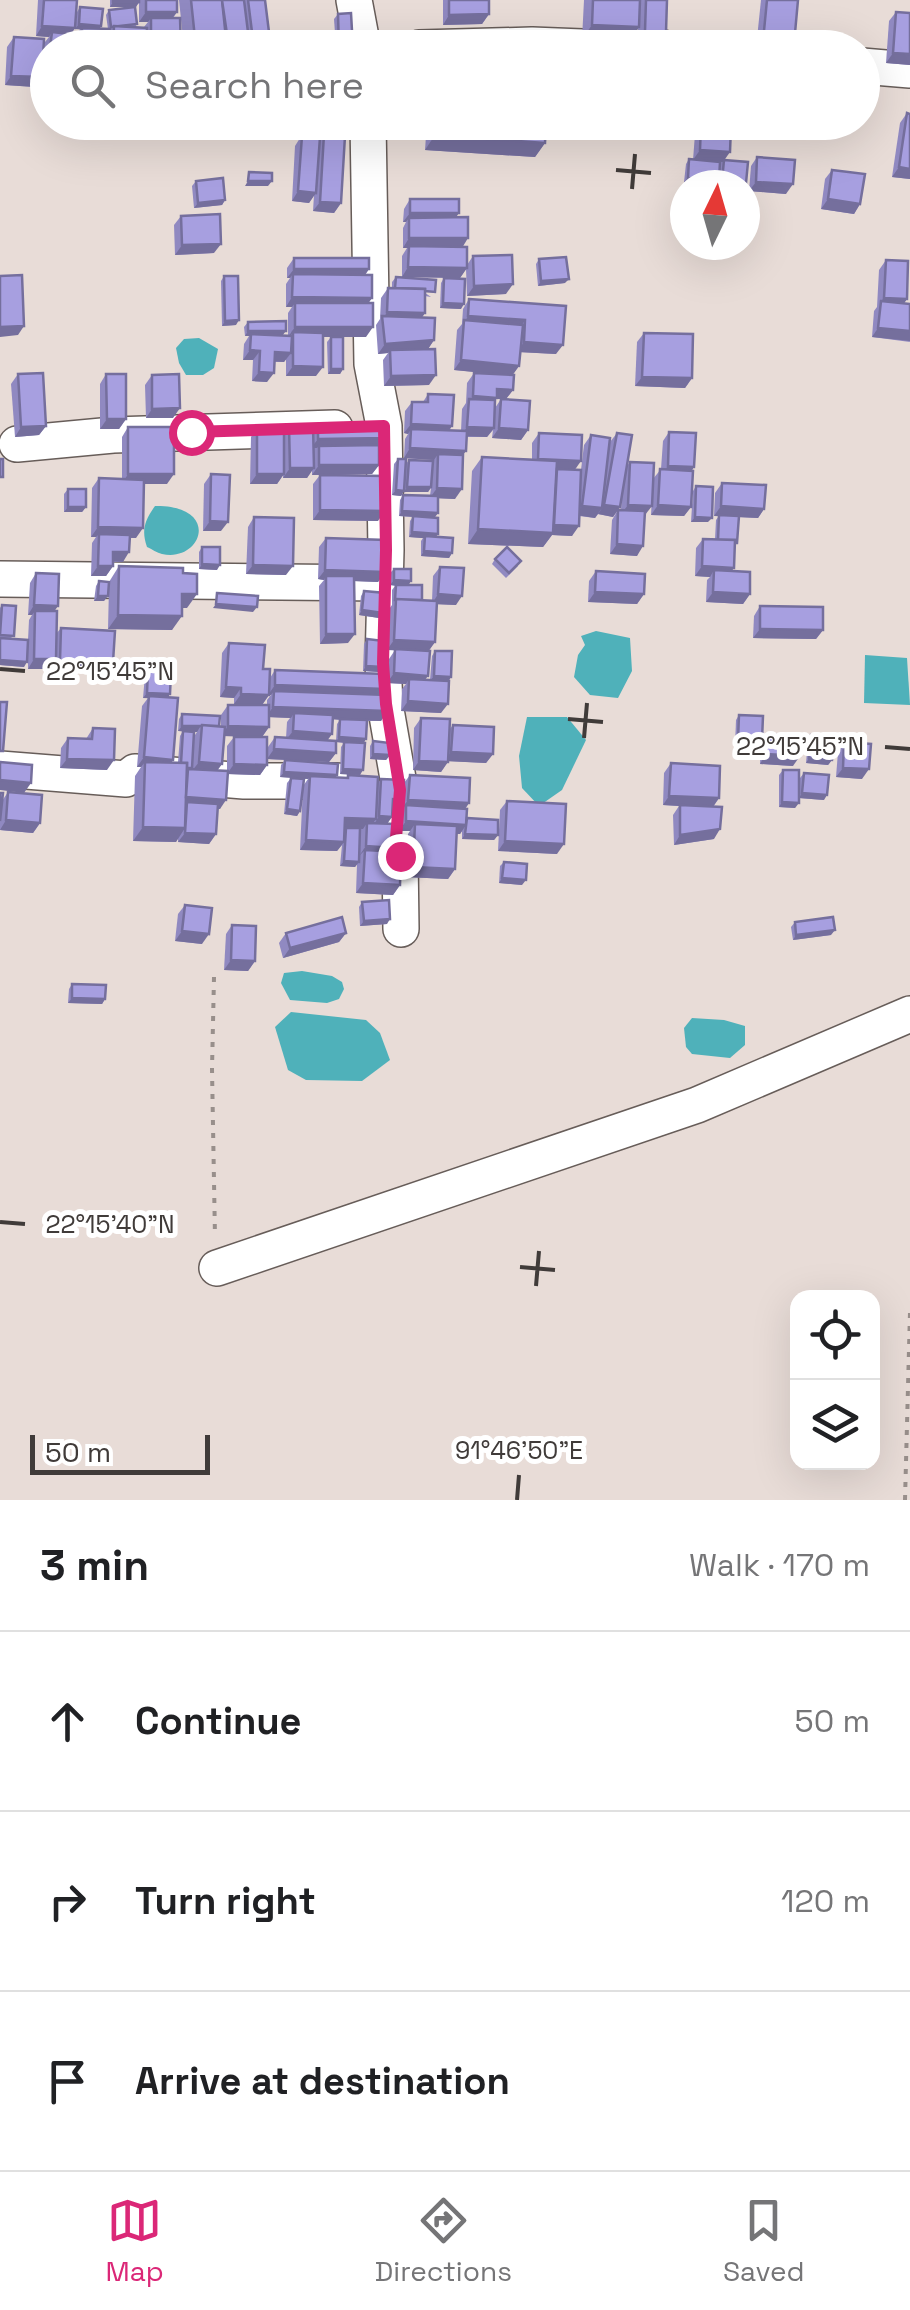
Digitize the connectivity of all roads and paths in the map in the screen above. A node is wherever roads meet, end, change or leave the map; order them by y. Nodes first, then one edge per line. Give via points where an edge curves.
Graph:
1 (354, 0) edge
2 (360, 30) edge
3 (880, 68) edge
4 (910, 70) edge
5 (368, 140) edge
6 (384, 426) junction
7 (16, 444) dead end
8 (0, 579) edge
9 (384, 583) junction
10 (0, 769) edge
11 (398, 781) junction
12 (401, 929) dead end
13 (214, 977) dead end
14 (910, 1014) edge
15 (217, 1268) joint
16 (910, 1312) edge
17 (905, 1500) edge

1 - 2 street
3 - 4 street
5 - 6 street via 372,364
6 - 7 street
6 - 9 street
8 - 9 street
9 - 11 street via 383,663
10 - 11 street via 126,779 134,772 244,781
11 - 12 street
13 - 15 path
14 - 15 street via 697,1105
16 - 17 path

